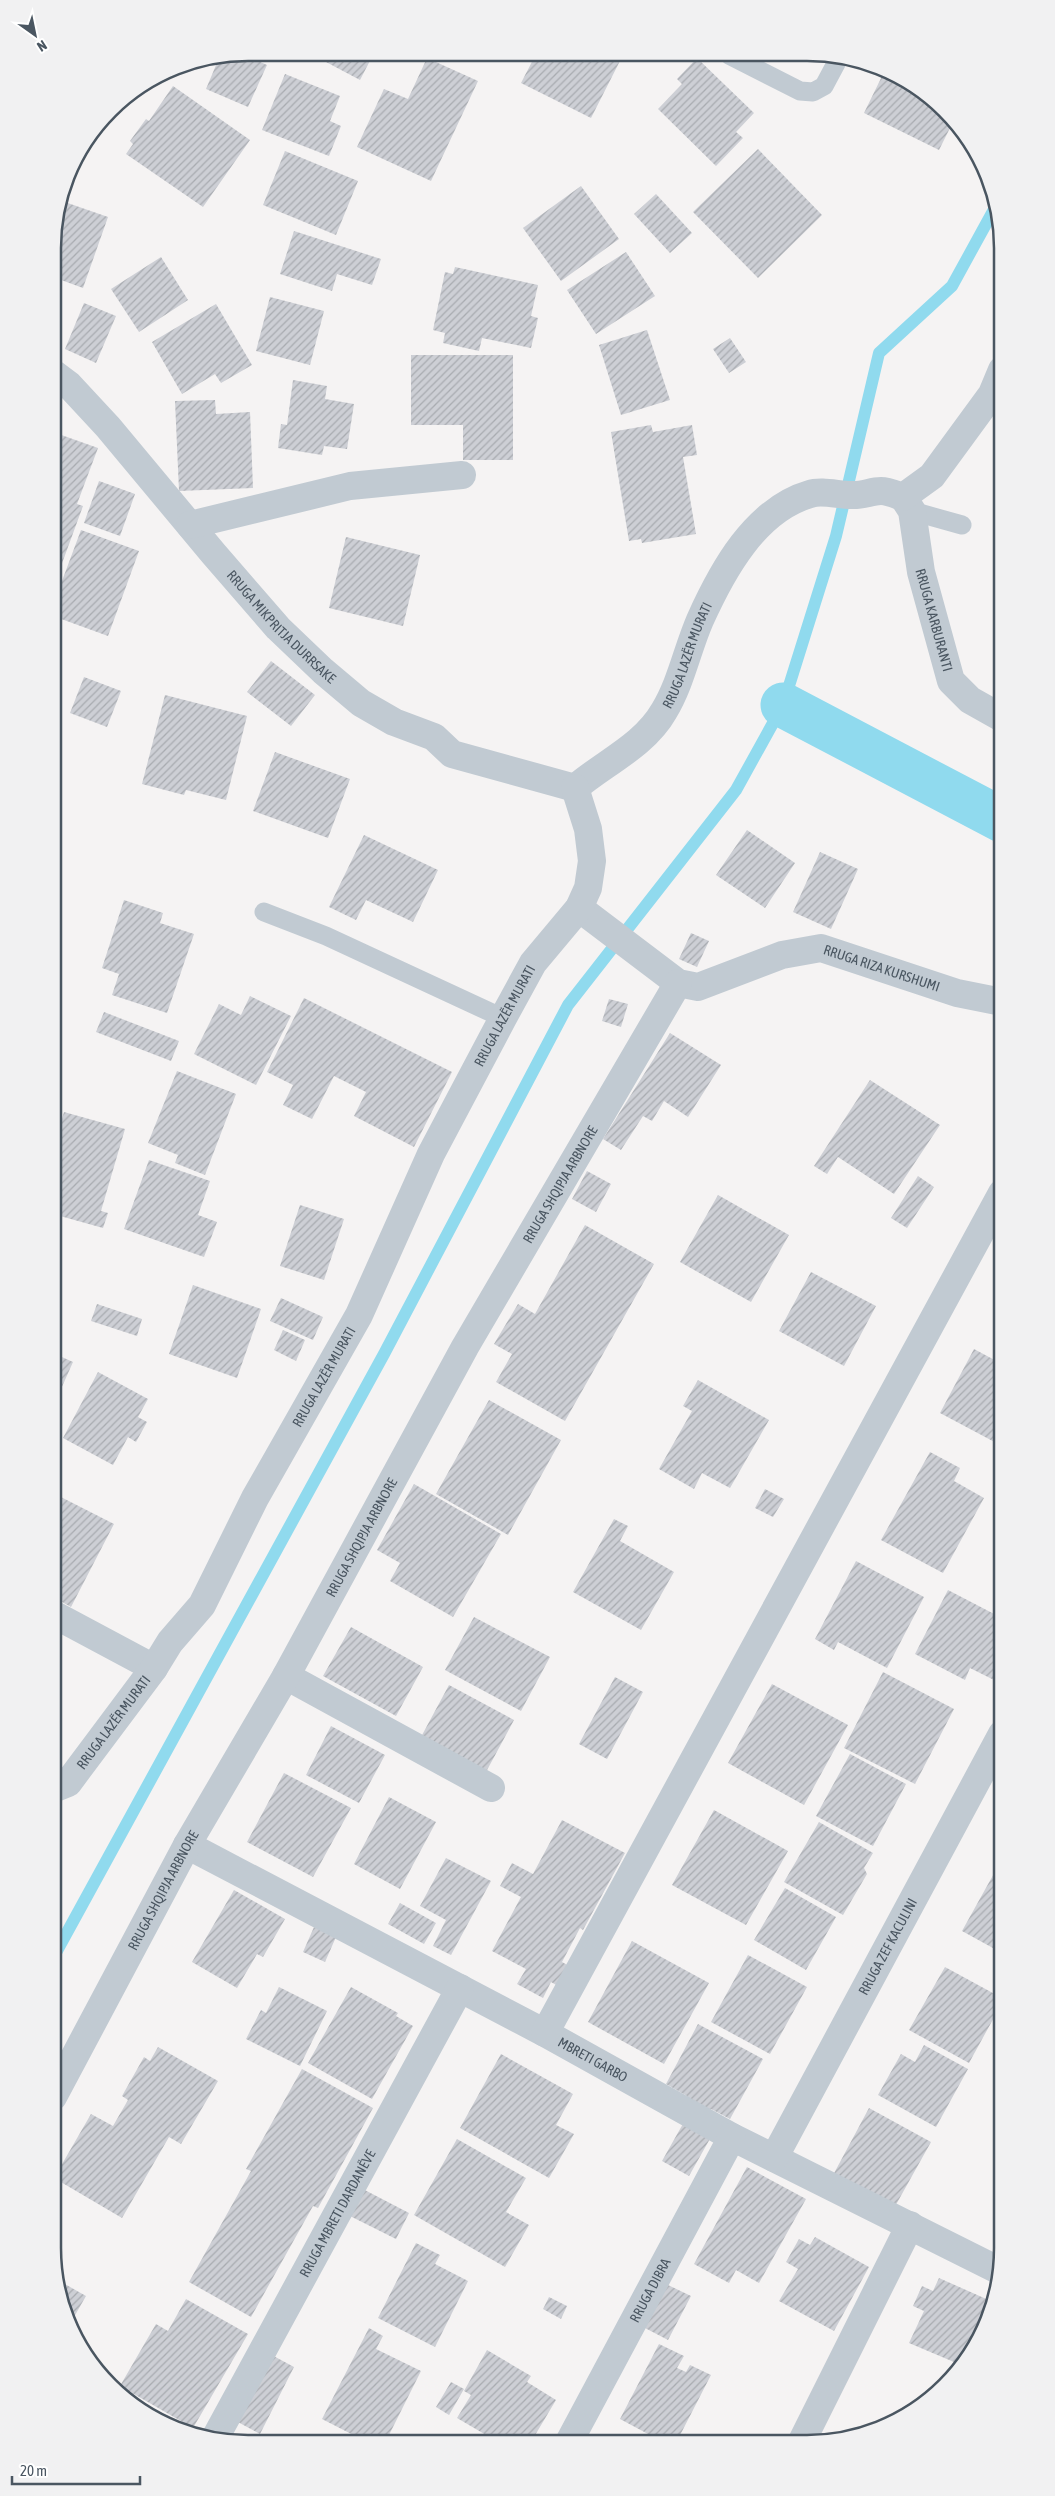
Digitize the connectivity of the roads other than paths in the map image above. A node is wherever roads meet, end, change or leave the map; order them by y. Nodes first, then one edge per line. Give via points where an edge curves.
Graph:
1 (739, 61) edge
2 (836, 64) edge
3 (61, 378) edge
4 (994, 389) edge
5 (462, 475) dead end
6 (908, 504) junction
7 (190, 525) junction
8 (962, 525) dead end
9 (994, 714) edge
10 (575, 788) junction
11 (579, 908) junction
12 (264, 912) dead end
13 (678, 983) junction
14 (994, 1000) edge
15 (503, 1018) junction
16 (994, 1208) edge
17 (61, 1618) edge
18 (154, 1668) junction
19 (286, 1676) junction
20 (994, 1749) edge
21 (61, 1786) edge
22 (491, 1788) dead end
23 (187, 1845) junction
24 (460, 1988) junction
25 (545, 2034) junction
26 (61, 2080) edge
27 (732, 2137) junction
28 (774, 2158) junction
29 (910, 2225) junction
30 (992, 2267) edge
31 (218, 2432) edge
32 (573, 2435) edge
33 (805, 2435) edge

1 - 2 lane via 800,91 813,92 824,86
3 - 7 street, RRUGA MIKPRITJA DURRSAKE via 108,427
4 - 6 street
5 - 7 street via 350,486
6 - 8 lane
6 - 9 street, RRUGA KARBURANTI via 921,572 951,682 970,700
6 - 10 street, RRUGA LAZËR MURATI via 882,490 858,496 811,493 781,509 757,528 737,552 700,620 682,674 657,722 634,744
7 - 10 street, RRUGA MIKPRITJA DURRSAKE via 278,628 361,703 394,722 434,737 452,754
10 - 11 street, RRUGA LAZËR MURATI via 588,829 592,861 588,888
11 - 13 street
11 - 15 street, RRUGA LAZËR MURATI via 533,963
12 - 15 lane via 326,936
13 - 14 street, RRUGA RIZA KURSHUMI via 698,987 782,955 820,948 957,993
13 - 19 street, RRUGA SHQIPJA ARBNORE via 465,1348
15 - 18 street, RRUGA LAZËR MURATI via 431,1154 359,1315 255,1498 202,1605 170,1642
16 - 25 street
17 - 18 street
18 - 21 street, RRUGA LAZËR MURATI via 68,1784
19 - 22 street
19 - 23 street, RRUGA SHQIPJA ARBNORE
20 - 28 street, RRUGA ZEF KACULINI
23 - 24 street, MBRETI GARBO
23 - 26 street, RRUGA SHQIPJA ARBNORE
24 - 25 street, MBRETI GARBO
24 - 31 street, RRUGA MBRETI DARDANËVE
25 - 27 street, MBRETI GARBO
27 - 28 street, MBRETI GARBO
27 - 32 street, RRUGA DIBRA
28 - 29 street, MBRETI GARBO
29 - 30 street, MBRETI GARBO
29 - 33 street

